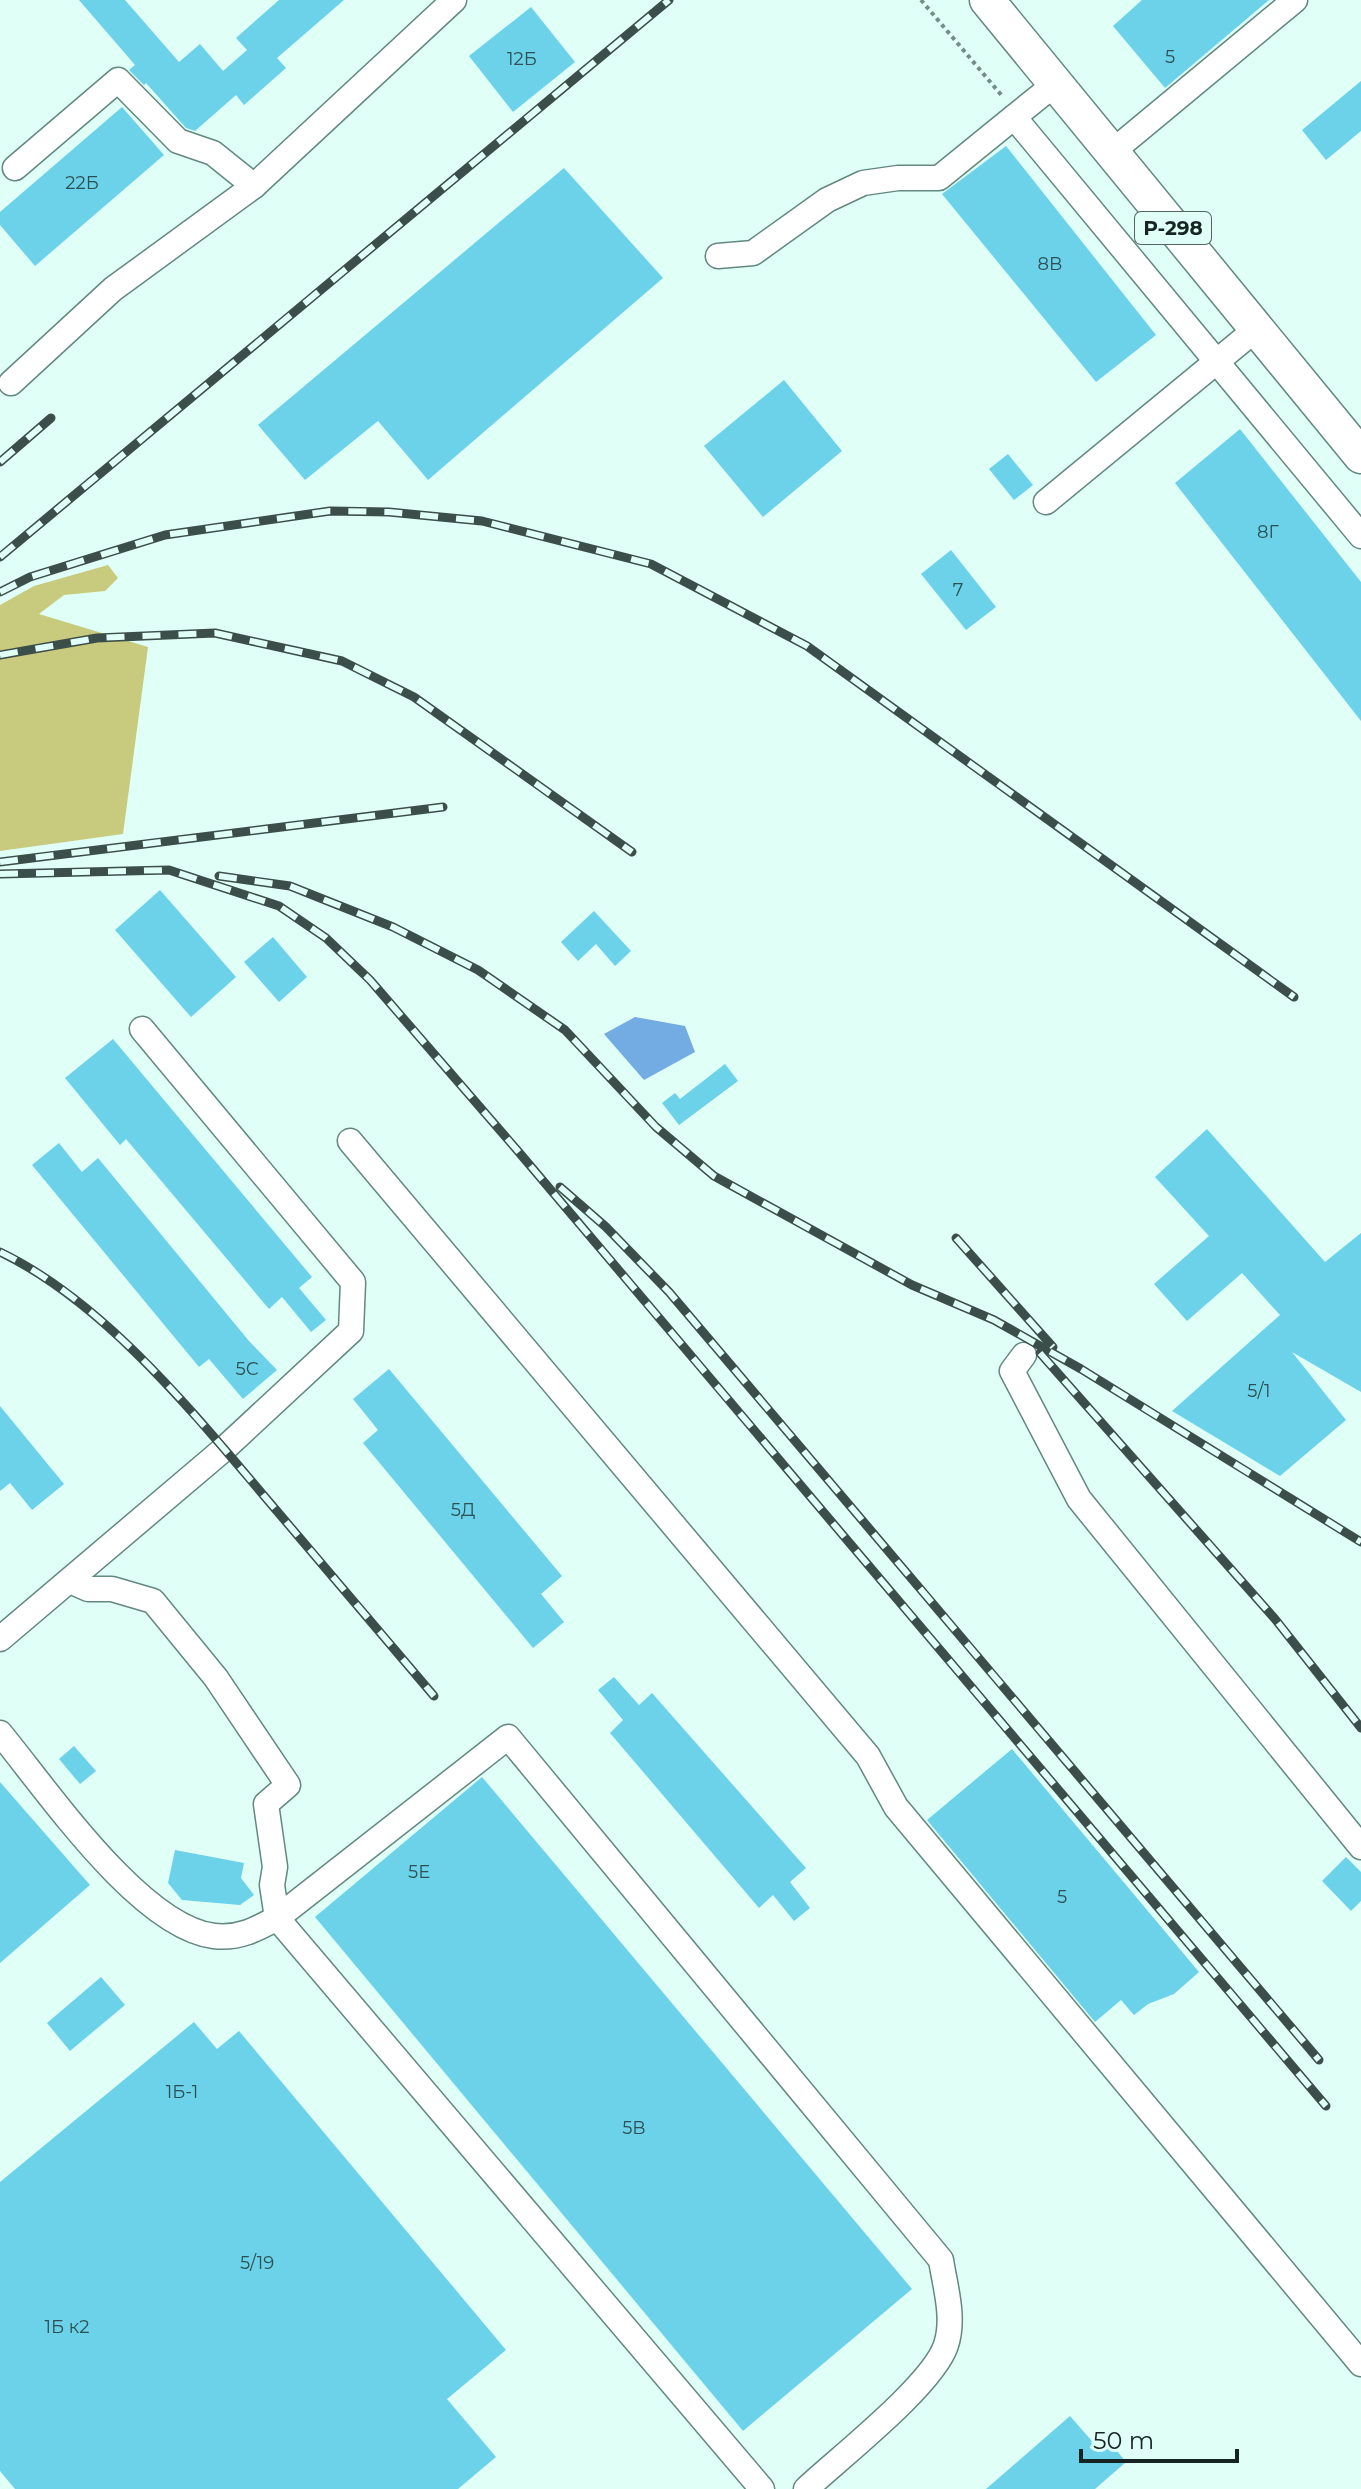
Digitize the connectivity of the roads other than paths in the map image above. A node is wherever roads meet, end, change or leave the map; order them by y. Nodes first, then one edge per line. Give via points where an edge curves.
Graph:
1 (454, 0) edge
2 (987, 0) edge
3 (1295, 0) edge
4 (1055, 84) junction
5 (1009, 108) junction
6 (1112, 152) junction
7 (15, 168) dead end
8 (254, 186) junction
9 (718, 256) dead end
10 (1255, 330) junction
11 (1216, 362) junction
12 (11, 383) dead end
13 (1361, 456) edge
14 (1046, 502) dead end
15 (1361, 536) edge
16 (142, 1029) dead end
17 (350, 1141) dead end
18 (1024, 1355) dead end
19 (70, 1581) junction
20 (0, 1639) edge
21 (0, 1733) edge
22 (1361, 1847) edge
23 (277, 1918) junction
24 (1361, 2364) edge
25 (762, 2489) edge
26 (806, 2489) edge

1 - 8 lane
2 - 4 highway, Р-298
3 - 6 lane
4 - 5 lane
4 - 6 highway, Р-298
5 - 9 lane via 939,178 863,183 827,200 753,253
5 - 11 lane
6 - 10 highway, Р-298
7 - 8 lane via 118,80 178,141 213,153
8 - 12 lane via 113,289
10 - 11 lane
10 - 13 highway, Р-298
11 - 14 lane
11 - 15 lane
16 - 19 lane via 353,1282 351,1331
17 - 24 lane via 868,1756 896,1807
18 - 22 lane via 1012,1371 1079,1499
19 - 20 lane
19 - 23 lane via 153,1601 216,1678 288,1785 266,1804
21 - 23 lane via 131,1890 180,1926 214,1936 249,1934
23 - 25 lane
23 - 26 lane via 508,1737 941,2260 949,2309 946,2345 924,2379

